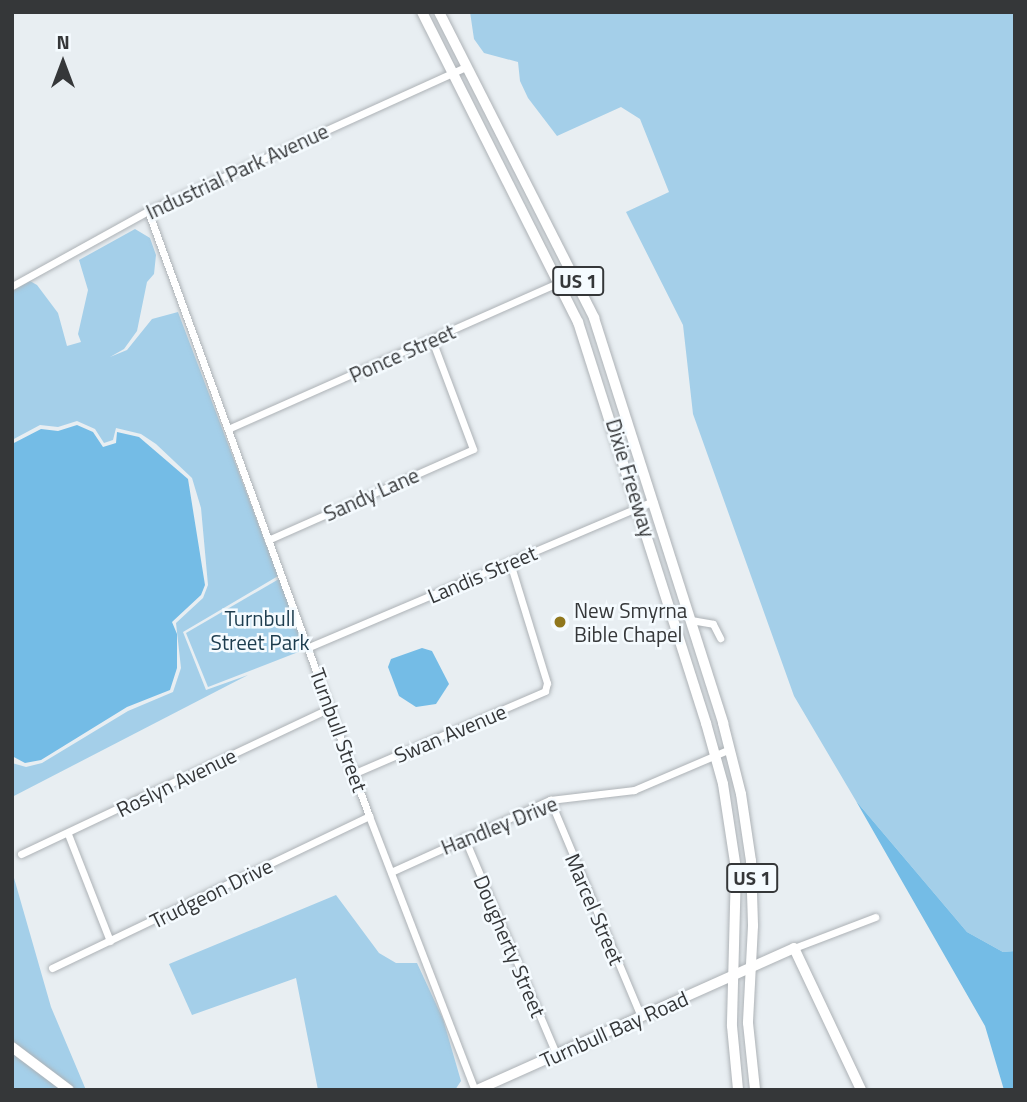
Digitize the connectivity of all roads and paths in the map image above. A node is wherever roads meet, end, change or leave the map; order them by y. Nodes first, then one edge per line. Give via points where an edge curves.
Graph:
1 (422, 12) edge
2 (439, 12) edge
3 (467, 66) junction
4 (453, 72) junction
5 (148, 211) junction
6 (575, 275) junction
7 (561, 282) junction
8 (12, 286) edge
9 (432, 340) junction
10 (228, 429) junction
11 (654, 501) junction
12 (640, 507) junction
13 (268, 540) junction
14 (510, 563) junction
15 (691, 620) junction
16 (720, 638) dead end
17 (309, 647) junction
18 (330, 708) junction
19 (730, 749) junction
20 (716, 755) junction
21 (355, 773) junction
22 (550, 800) junction
23 (369, 816) junction
24 (68, 834) junction
25 (464, 837) junction
26 (21, 854) dead end
27 (391, 872) junction
28 (875, 917) dead end
29 (110, 941) junction
30 (793, 948) junction
31 (751, 967) junction
32 (52, 968) dead end
33 (735, 974) junction
34 (641, 1017) junction
35 (12, 1046) edge
36 (556, 1054) junction
37 (69, 1090) edge
38 (476, 1090) edge
39 (738, 1090) edge
40 (754, 1090) edge
41 (861, 1090) edge

1 - 4 main road, Dixie Freeway / US 1
2 - 3 main road, Dixie Freeway / US 1
3 - 4 street, Industrial Park Avenue
3 - 6 main road, Dixie Freeway / US 1
4 - 5 street, Industrial Park Avenue
4 - 7 main road, Dixie Freeway / US 1
5 - 8 street, Industrial Park Avenue
5 - 10 street, Turnbull Street
6 - 7 street, Ponce Street
6 - 11 main road, Dixie Freeway / US 1 via 618,384
7 - 9 street, Ponce Street
7 - 12 main road, Dixie Freeway / US 1 via 603,389
9 - 10 street, Ponce Street
9 - 13 street, Sandy Lane via 474,449
10 - 13 street, Turnbull Street
11 - 12 street, Landis Street
11 - 15 main road, Dixie Freeway / US 1
12 - 14 street, Landis Street
12 - 20 main road, Dixie Freeway / US 1
13 - 17 street, Turnbull Street
14 - 17 street, Landis Street
14 - 21 street, Swan Avenue via 547,682 545,691
15 - 16 street via 713,624
15 - 19 main road, Dixie Freeway / US 1
17 - 18 street, Turnbull Street
18 - 21 street, Turnbull Street
18 - 24 street, Roslyn Avenue
19 - 20 street, Handley Drive
19 - 31 main road, Dixie Freeway / US 1 via 751,861
20 - 22 street, Handley Drive via 634,790
20 - 33 main road, Dixie Freeway / US 1 via 736,869
21 - 23 street, Turnbull Street
22 - 25 street, Handley Drive
22 - 34 street, Marcel Street
23 - 27 street, Turnbull Street
23 - 29 street, Trudgeon Drive
24 - 26 street, Roslyn Avenue
24 - 29 street
25 - 27 street, Handley Drive
25 - 36 street, Dougherty Street
27 - 38 street, Turnbull Street
28 - 30 street
29 - 32 street, Trudgeon Drive
30 - 31 street, Turnbull Bay Road
30 - 41 street
31 - 33 street, Turnbull Bay Road
31 - 40 main road, US 1 via 748,1030
33 - 34 street, Turnbull Bay Road
33 - 39 main road, US 1 via 732,1044
34 - 36 street, Turnbull Bay Road
35 - 37 street
36 - 38 street, Turnbull Bay Road

